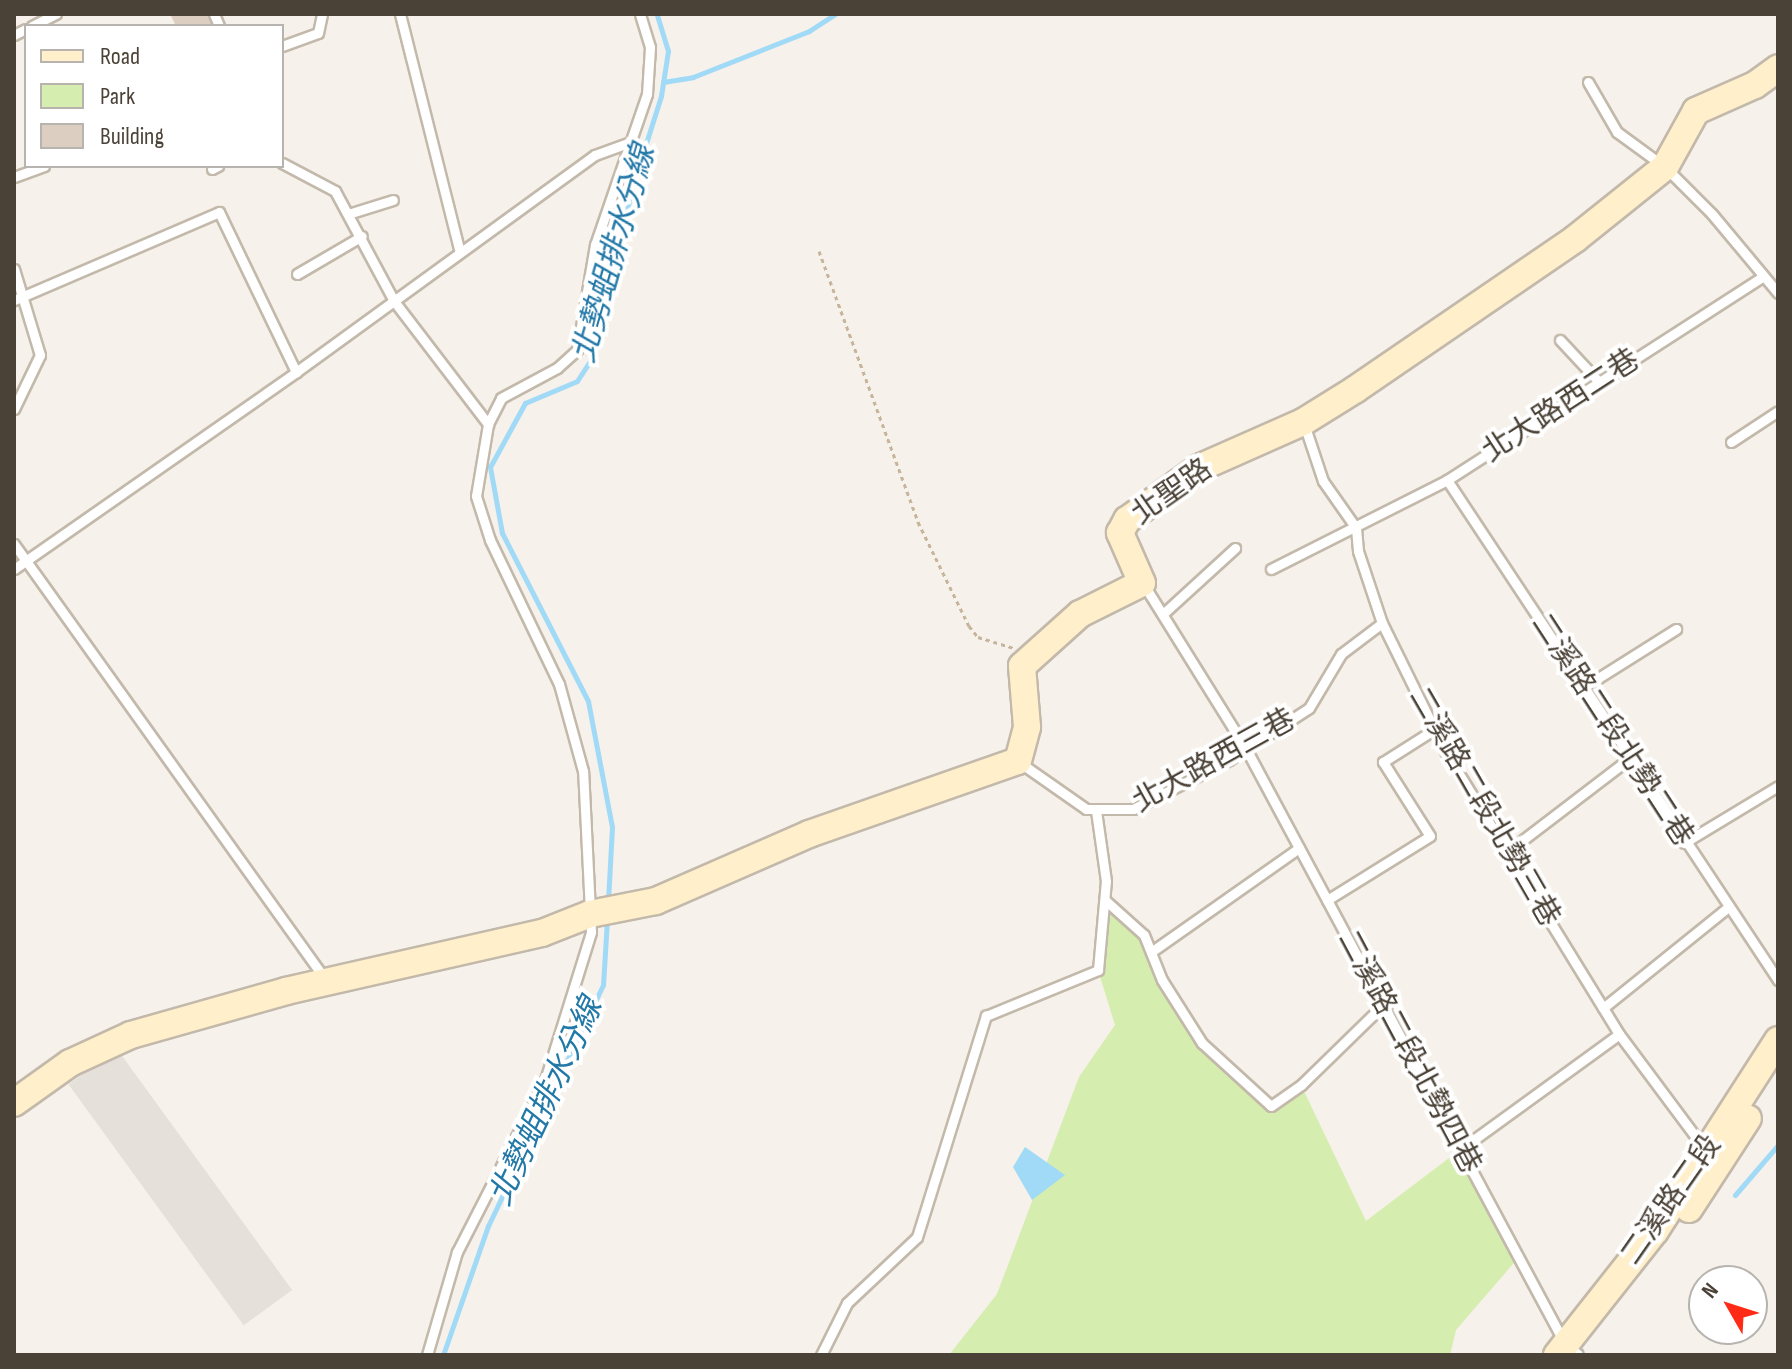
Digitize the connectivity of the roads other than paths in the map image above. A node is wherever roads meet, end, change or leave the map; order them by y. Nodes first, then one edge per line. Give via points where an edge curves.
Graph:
1 (56, 14) edge
2 (322, 14) edge
3 (400, 14) edge
4 (640, 14) edge
5 (36, 24) edge
6 (284, 45) edge
7 (1778, 68) edge
8 (1588, 82) dead end
9 (630, 142) junction
10 (284, 164) edge
11 (1665, 167) junction
12 (39, 168) edge
13 (14, 177) edge
14 (393, 200) dead end
15 (348, 214) junction
16 (362, 236) junction
17 (459, 249) junction
18 (14, 269) edge
19 (297, 274) dead end
20 (1762, 277) junction
21 (1778, 293) edge
22 (24, 294) junction
23 (14, 300) edge
24 (394, 301) junction
25 (1560, 340) dead end
26 (296, 372) junction
27 (1599, 382) junction
28 (14, 409) edge
29 (1778, 411) edge
30 (1303, 422) junction
31 (488, 424) junction
32 (1731, 442) dead end
33 (1447, 480) junction
34 (1356, 528) junction
35 (14, 544) edge
36 (1235, 548) dead end
37 (26, 560) junction
38 (14, 569) edge
39 (1271, 569) dead end
40 (1142, 583) junction
41 (1165, 612) junction
42 (1382, 623) junction
43 (1676, 629) dead end
44 (1584, 687) junction
45 (1435, 729) junction
46 (1245, 747) junction
47 (1630, 758) junction
48 (1018, 761) junction
49 (1778, 786) edge
50 (1096, 811) junction
51 (1684, 843) junction
52 (1299, 848) junction
53 (1507, 852) junction
54 (1105, 900) junction
55 (1327, 900) junction
56 (1728, 907) junction
57 (601, 912) junction
58 (1151, 952) junction
59 (1778, 980) edge
60 (327, 982) junction
61 (1384, 1004) junction
62 (1603, 1008) junction
63 (1619, 1034) junction
64 (1778, 1040) edge
65 (1778, 1068) edge
66 (14, 1103) edge
67 (1461, 1149) junction
68 (1714, 1157) junction
69 (1569, 1352) edge
70 (427, 1355) edge
71 (821, 1355) edge

1 - 5 lane
2 - 6 lane via 318,33
3 - 17 lane
4 - 9 lane via 650,47 647,94
7 - 11 street, 北聖路 via 1755,85 1696,111
8 - 11 lane via 1617,132
9 - 17 lane via 595,155
9 - 31 lane via 595,245 577,350 557,368 501,398
10 - 15 lane via 335,191
11 - 20 lane via 1712,214
11 - 30 street, 北聖路 via 1575,239
12 - 13 lane
14 - 15 lane
15 - 16 lane
16 - 19 lane
16 - 24 lane
17 - 24 lane
18 - 22 lane
20 - 21 lane
20 - 27 lane, 北大路西二巷
22 - 23 lane
22 - 26 lane via 219,212
22 - 28 lane via 40,355
24 - 26 lane
24 - 31 lane
25 - 27 lane
26 - 37 lane
27 - 33 lane, 北大路西二巷
29 - 32 lane
30 - 34 lane, 二溪路二段北勢三巷 via 1323,481
30 - 40 street, 北聖路 via 1199,468 1127,520 1120,533
31 - 57 lane via 476,496 490,540 559,684 583,771
33 - 34 lane, 北大路西二巷
33 - 44 lane, 二溪路二段北勢二巷
34 - 39 lane, 北大路西二巷
34 - 42 lane, 二溪路二段北勢三巷 via 1358,551
35 - 37 lane
36 - 41 lane
37 - 38 lane
37 - 60 lane
40 - 41 lane
40 - 48 street via 1080,614 1022,666 1027,727
41 - 46 lane
42 - 45 lane, 二溪路二段北勢三巷
42 - 46 lane, 北大路西三巷 via 1341,654 1309,708
43 - 44 lane
44 - 47 lane, 二溪路二段北勢二巷
45 - 53 lane, 二溪路二段北勢三巷
45 - 55 lane via 1383,762 1430,836
46 - 50 lane, 北大路西三巷 via 1133,809
46 - 52 lane, 二溪路二段北勢四巷
47 - 51 lane, 二溪路二段北勢二巷
47 - 53 lane
48 - 50 lane, 北大路西三巷 via 1059,795
48 - 57 street via 809,834 656,901
49 - 51 lane
50 - 54 lane
51 - 56 lane, 二溪路二段北勢二巷
52 - 55 lane, 二溪路二段北勢四巷
52 - 58 lane
53 - 62 lane, 二溪路二段北勢三巷
54 - 58 lane via 1144,935
54 - 71 lane via 1098,970 986,1016 917,1237 847,1303
55 - 61 lane, 二溪路二段北勢四巷
56 - 59 lane, 二溪路二段北勢二巷
56 - 62 lane
57 - 60 street via 542,933
57 - 70 lane via 545,1080 457,1252
58 - 61 lane via 1202,1043 1271,1106 1301,1085
60 - 66 street via 131,1035 70,1063
61 - 67 lane, 二溪路二段北勢四巷
62 - 63 lane, 二溪路二段北勢三巷
63 - 67 lane
63 - 68 lane, 二溪路二段北勢三巷
64 - 68 street, 二溪路二段
65 - 68 street, 二溪路二段
67 - 69 lane, 二溪路二段北勢四巷
68 - 69 street, 二溪路二段

